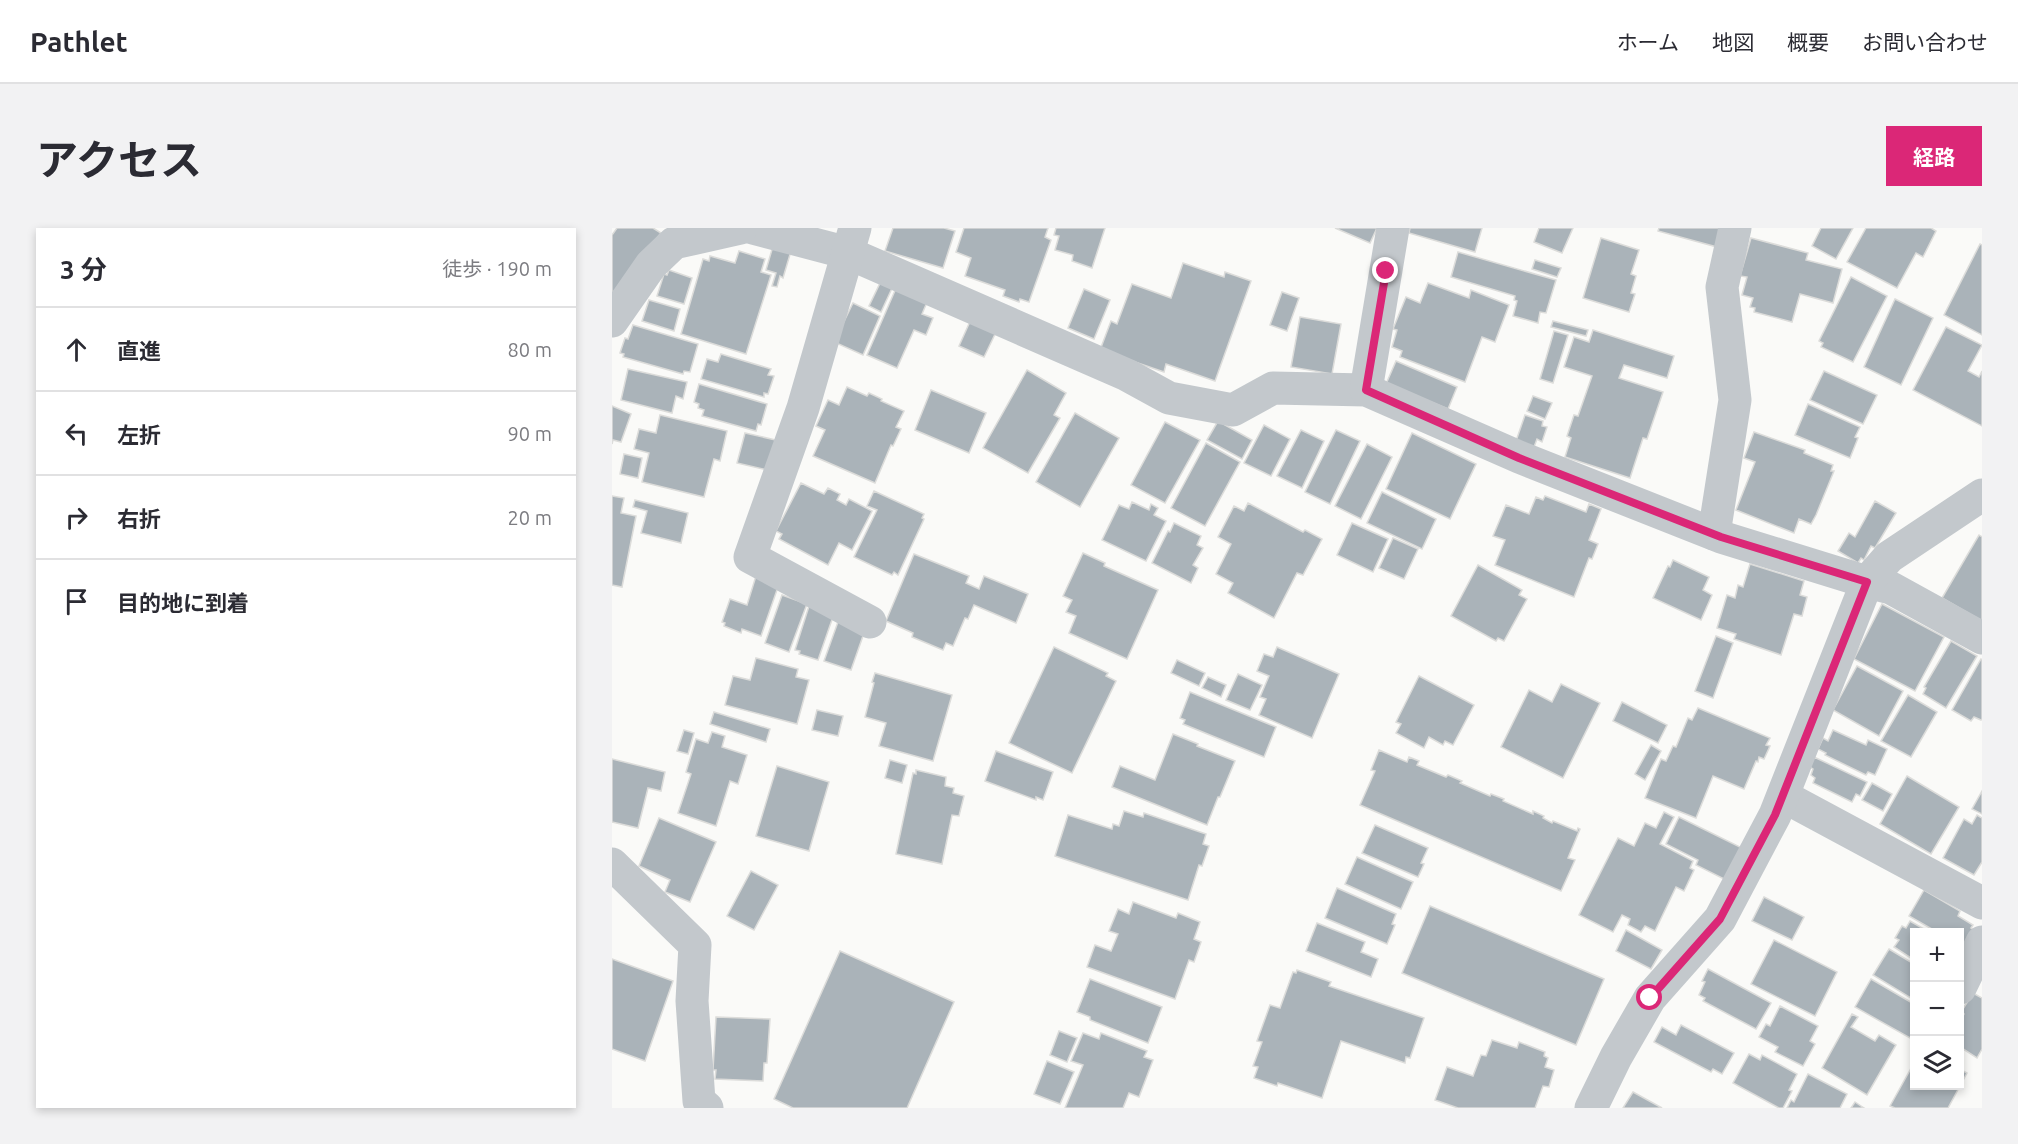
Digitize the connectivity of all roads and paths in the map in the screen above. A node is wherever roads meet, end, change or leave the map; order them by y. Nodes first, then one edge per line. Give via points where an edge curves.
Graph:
1 (741, 228) edge
2 (753, 228) edge
3 (1393, 228) edge
4 (1735, 228) edge
5 (852, 240) edge
6 (612, 321) edge
7 (1366, 390) junction
8 (1982, 495) edge
9 (1714, 534) junction
10 (1867, 582) junction
11 (870, 622) dead end
12 (1982, 638) edge
13 (1783, 796) junction
14 (612, 864) edge
15 (1982, 903) edge
16 (1982, 942) edge
17 (1962, 982) edge
18 (698, 1106) edge
19 (1591, 1108) edge

1 - 6 street via 674,243 651,265
2 - 5 street
3 - 7 street
4 - 9 street via 1722,287 1735,400
5 - 7 street via 1169,398 1233,410 1273,388
5 - 11 street via 803,408 750,557
7 - 9 street via 1519,458
8 - 10 street via 1890,557
9 - 10 street
10 - 12 street via 1891,588
10 - 13 street
13 - 15 street
13 - 19 street via 1720,919 1650,998
14 - 18 street via 694,945 692,1001
16 - 17 street

